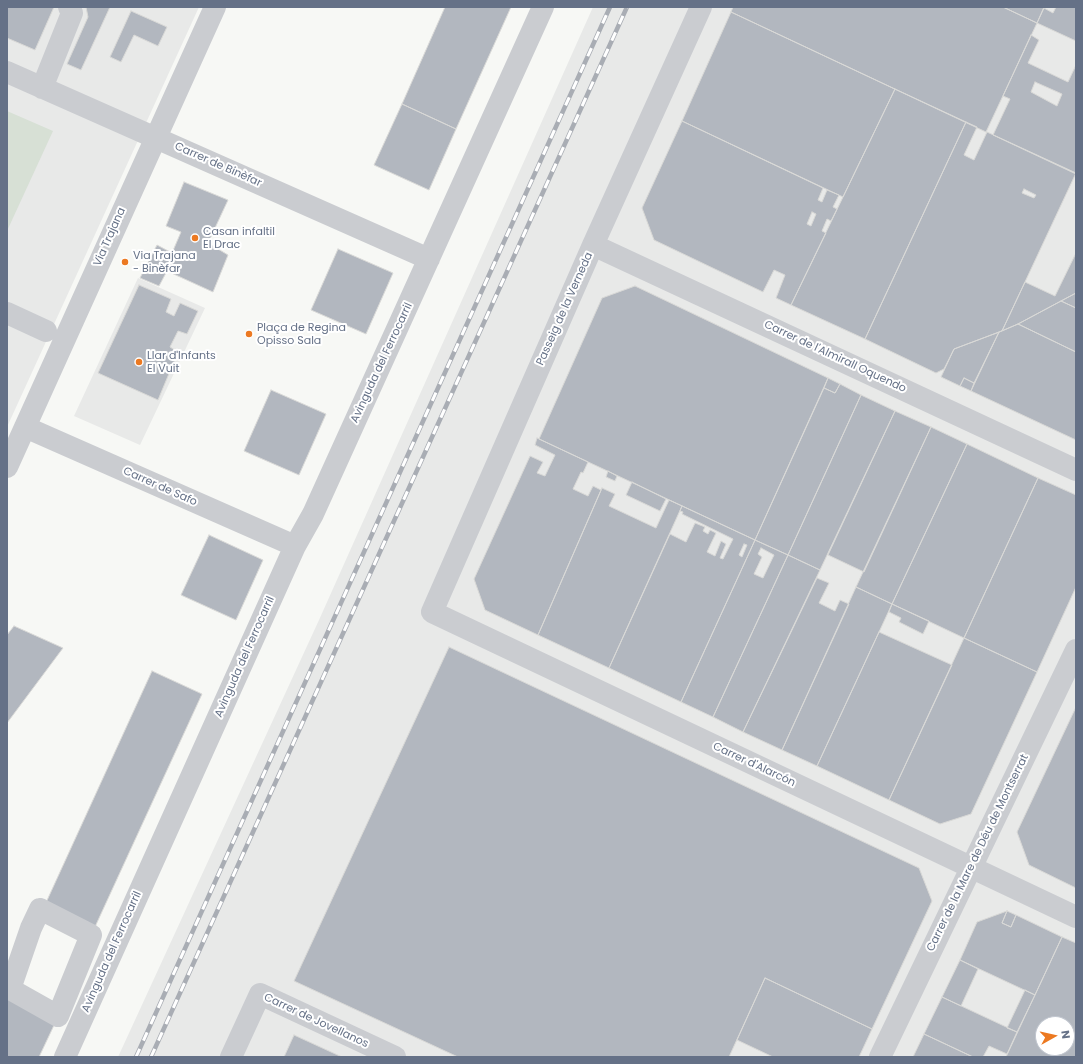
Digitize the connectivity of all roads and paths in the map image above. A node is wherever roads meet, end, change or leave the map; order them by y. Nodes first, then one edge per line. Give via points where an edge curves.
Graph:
1 (69, 7) edge
2 (214, 7) edge
3 (543, 7) edge
4 (701, 7) edge
5 (7, 72) edge
6 (42, 88) junction
7 (154, 137) junction
8 (593, 245) junction
9 (429, 259) junction
10 (7, 313) edge
11 (46, 331) dead end
12 (25, 427) junction
13 (7, 467) edge
14 (1076, 470) edge
15 (295, 546) junction
16 (432, 612) joint
17 (1076, 650) edge
18 (971, 868) junction
19 (40, 910) joint
20 (1076, 917) edge
21 (65, 1057) edge
22 (231, 1057) edge
23 (395, 1057) edge
24 (880, 1057) edge

1 - 6 street via 72,13
2 - 7 street, Via Trajana
3 - 9 street
4 - 8 street, Passeig de la Verneda
5 - 6 street, Carrer de Binèfar
6 - 7 street, Carrer de Binèfar
7 - 9 street, Carrer de Binèfar
7 - 12 street, Via Trajana
8 - 14 street, Carrer de l'Almirall Oquendo
8 - 16 street, Passeig de la Verneda
9 - 15 street, Avinguda del Ferrocarril via 313,514
10 - 11 street
12 - 13 street, Via Trajana
12 - 15 street, Carrer de Safo
15 - 21 street, Avinguda del Ferrocarril
16 - 18 street, Carrer d'Alarcón
17 - 18 street, Carrer de la Mare de Déu de Montserrat
18 - 20 street, Carrer d'Alarcón
18 - 24 street, Carrer de la Mare de Déu de Montserrat
19 - 19 street via 91,935 58,1016 10,989 31,928
22 - 23 street, Carrer de Jovellanos via 260,994

